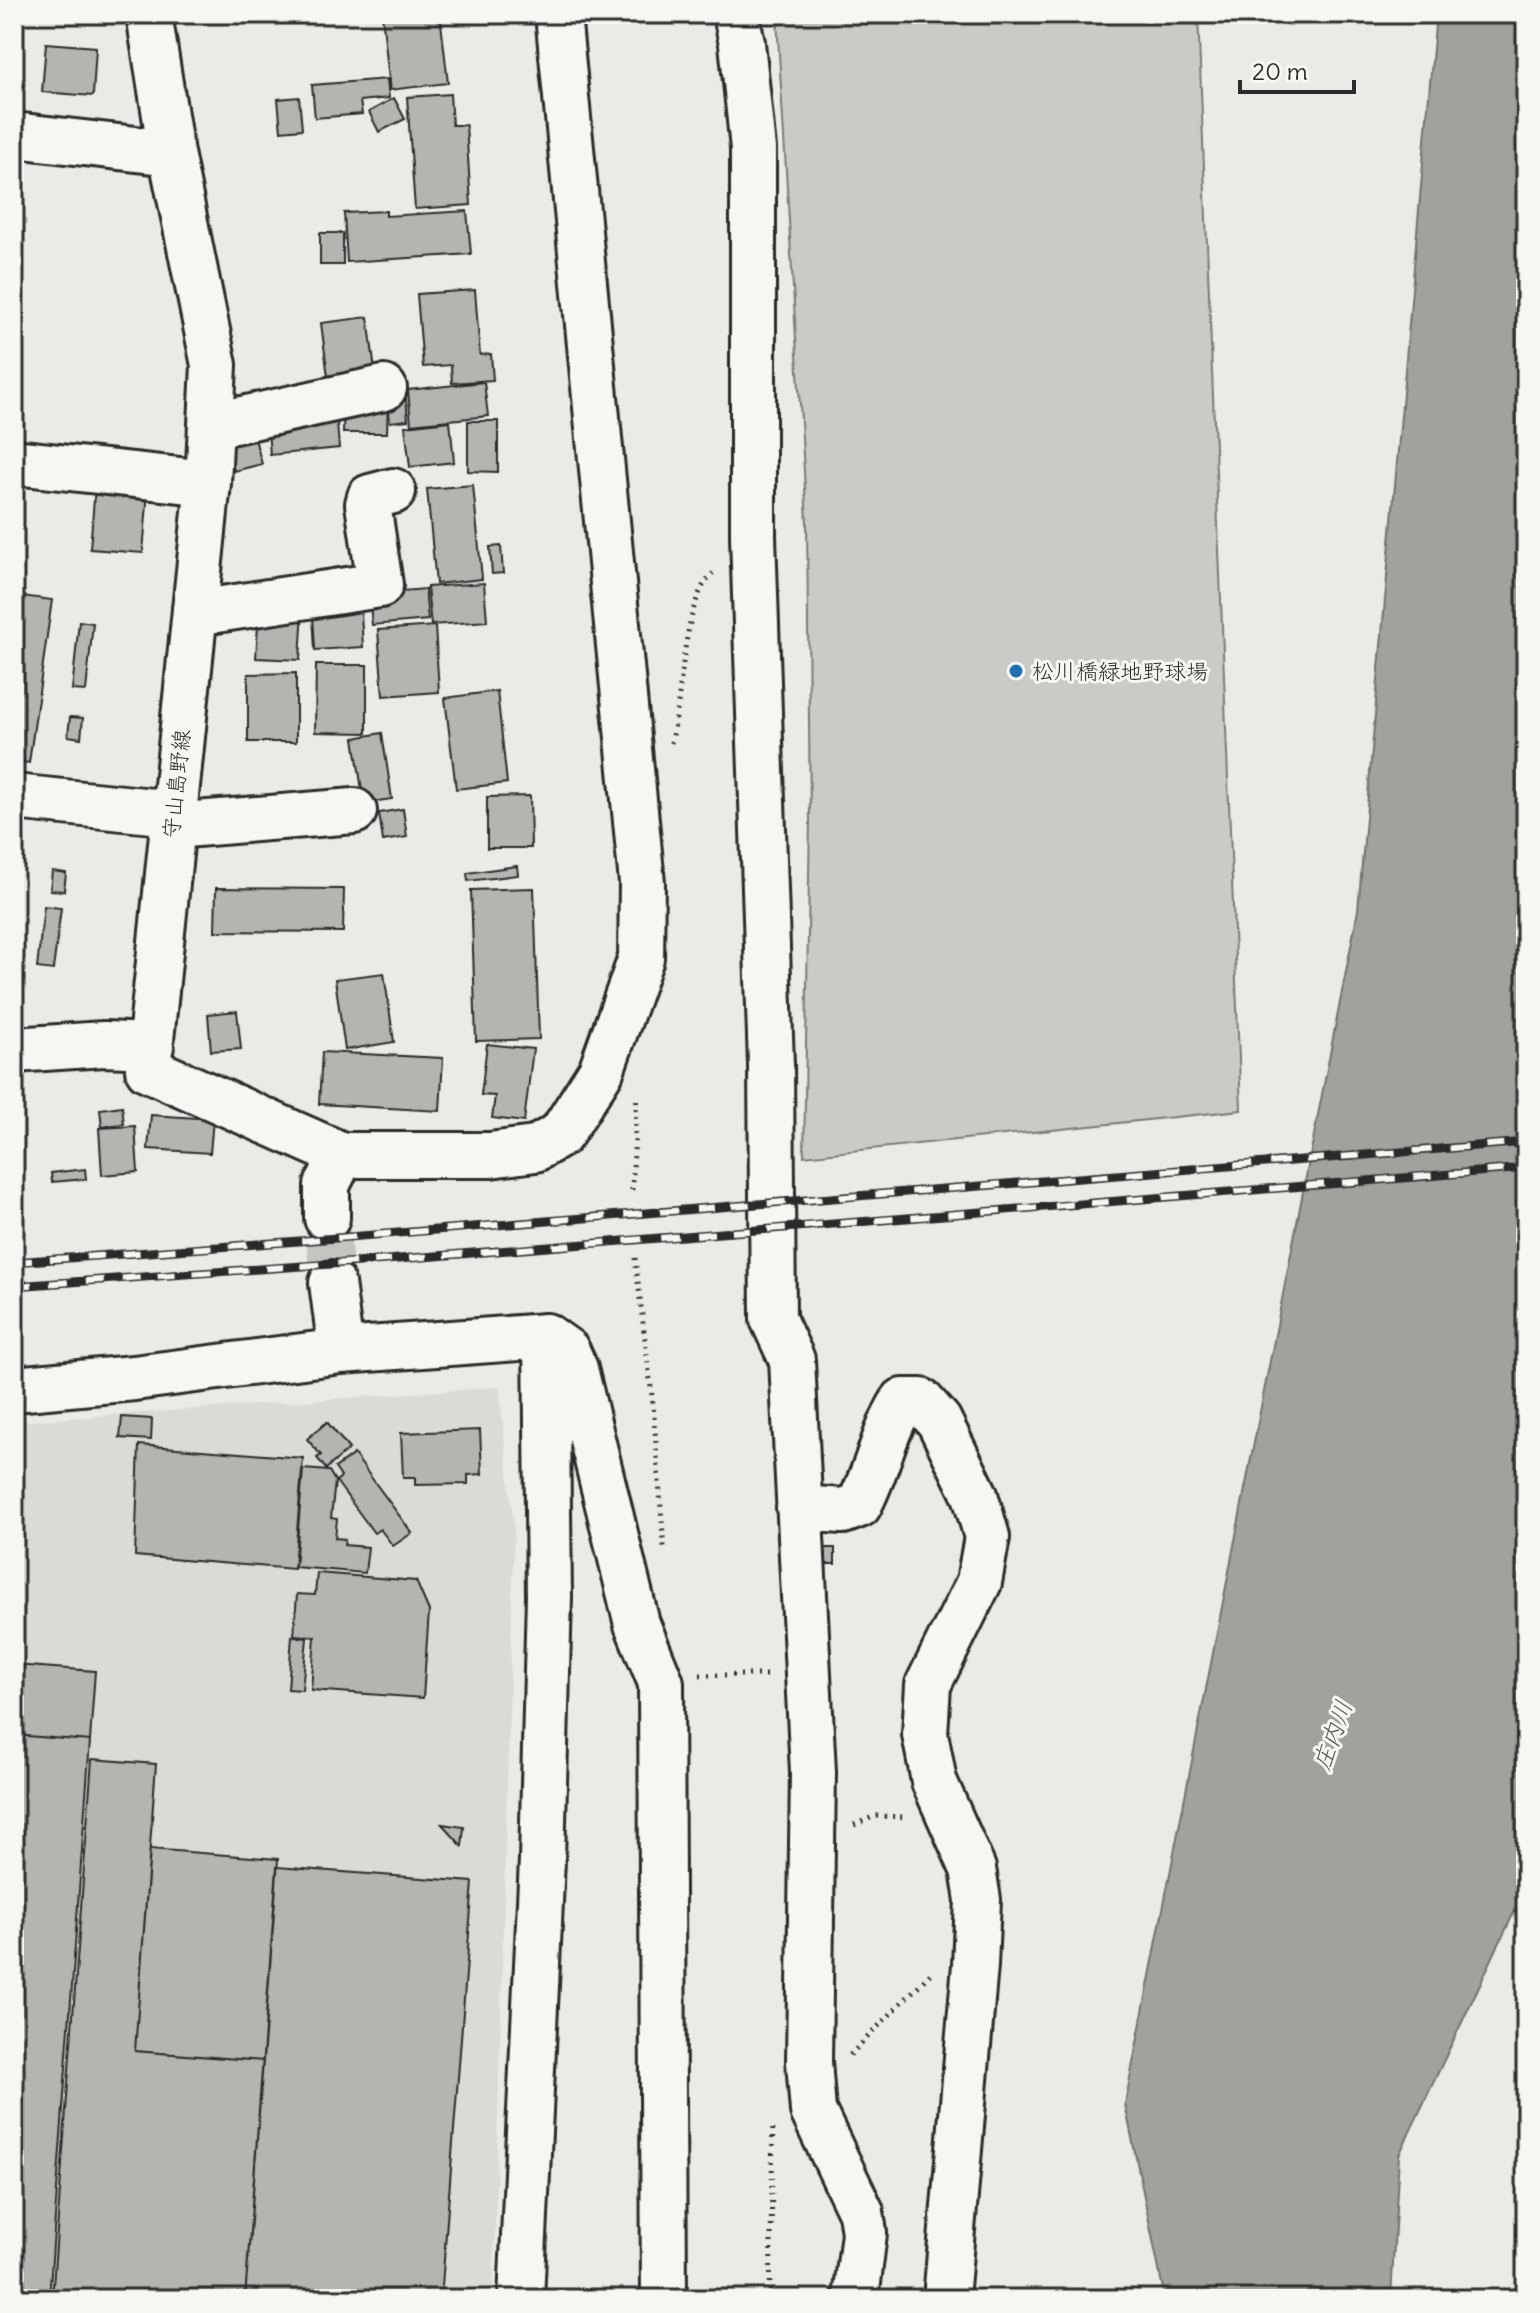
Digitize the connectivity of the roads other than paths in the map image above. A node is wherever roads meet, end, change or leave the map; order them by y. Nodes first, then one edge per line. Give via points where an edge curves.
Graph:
1 (149, 14) edge
2 (558, 14) edge
3 (736, 14) edge
4 (14, 135) edge
5 (171, 153) junction
6 (384, 388) dead end
7 (211, 426) junction
8 (14, 462) edge
9 (208, 483) junction
10 (393, 491) dead end
11 (195, 608) junction
12 (14, 797) edge
13 (354, 811) dead end
14 (173, 820) junction
15 (151, 1046) junction
16 (14, 1050) edge
17 (342, 1155) junction
18 (327, 1218) tunnel mouth
19 (332, 1283) tunnel mouth
20 (546, 1336) junction
21 (341, 1351) junction
22 (14, 1389) edge
23 (799, 1508) junction
24 (521, 2299) edge
25 (664, 2299) edge
26 (856, 2299) edge
27 (946, 2299) edge

1 - 5 street, 守山島野線
2 - 17 street via 642,883 641,958 601,1071 561,1134 535,1149 490,1155
3 - 23 street via 753,149 753,536 771,1065 773,1319 792,1360
4 - 5 street
5 - 7 street, 守山島野線 via 214,365
6 - 7 street
7 - 9 street, 守山島野線
8 - 9 street
9 - 11 street, 守山島野線
10 - 11 street via 370,497 368,504 380,585 216,610
11 - 14 street, 守山島野線
12 - 14 street
13 - 14 street
14 - 15 street, 守山島野線
15 - 16 street
15 - 17 street, 守山島野線 via 148,1069
17 - 18 street via 327,1185
19 - 21 street
20 - 21 street
20 - 24 street via 549,1596 543,1844
20 - 25 street via 567,1351 575,1369 637,1624 661,1683
21 - 22 street
23 - 26 street via 813,1772 809,2062 813,2111 861,2212 864,2233
23 - 27 street via 843,1511 859,1505 893,1416 903,1401 921,1401 939,1421 975,1495 987,1537 979,1582 928,1685 925,1734 934,1781 973,1869 978,1900

